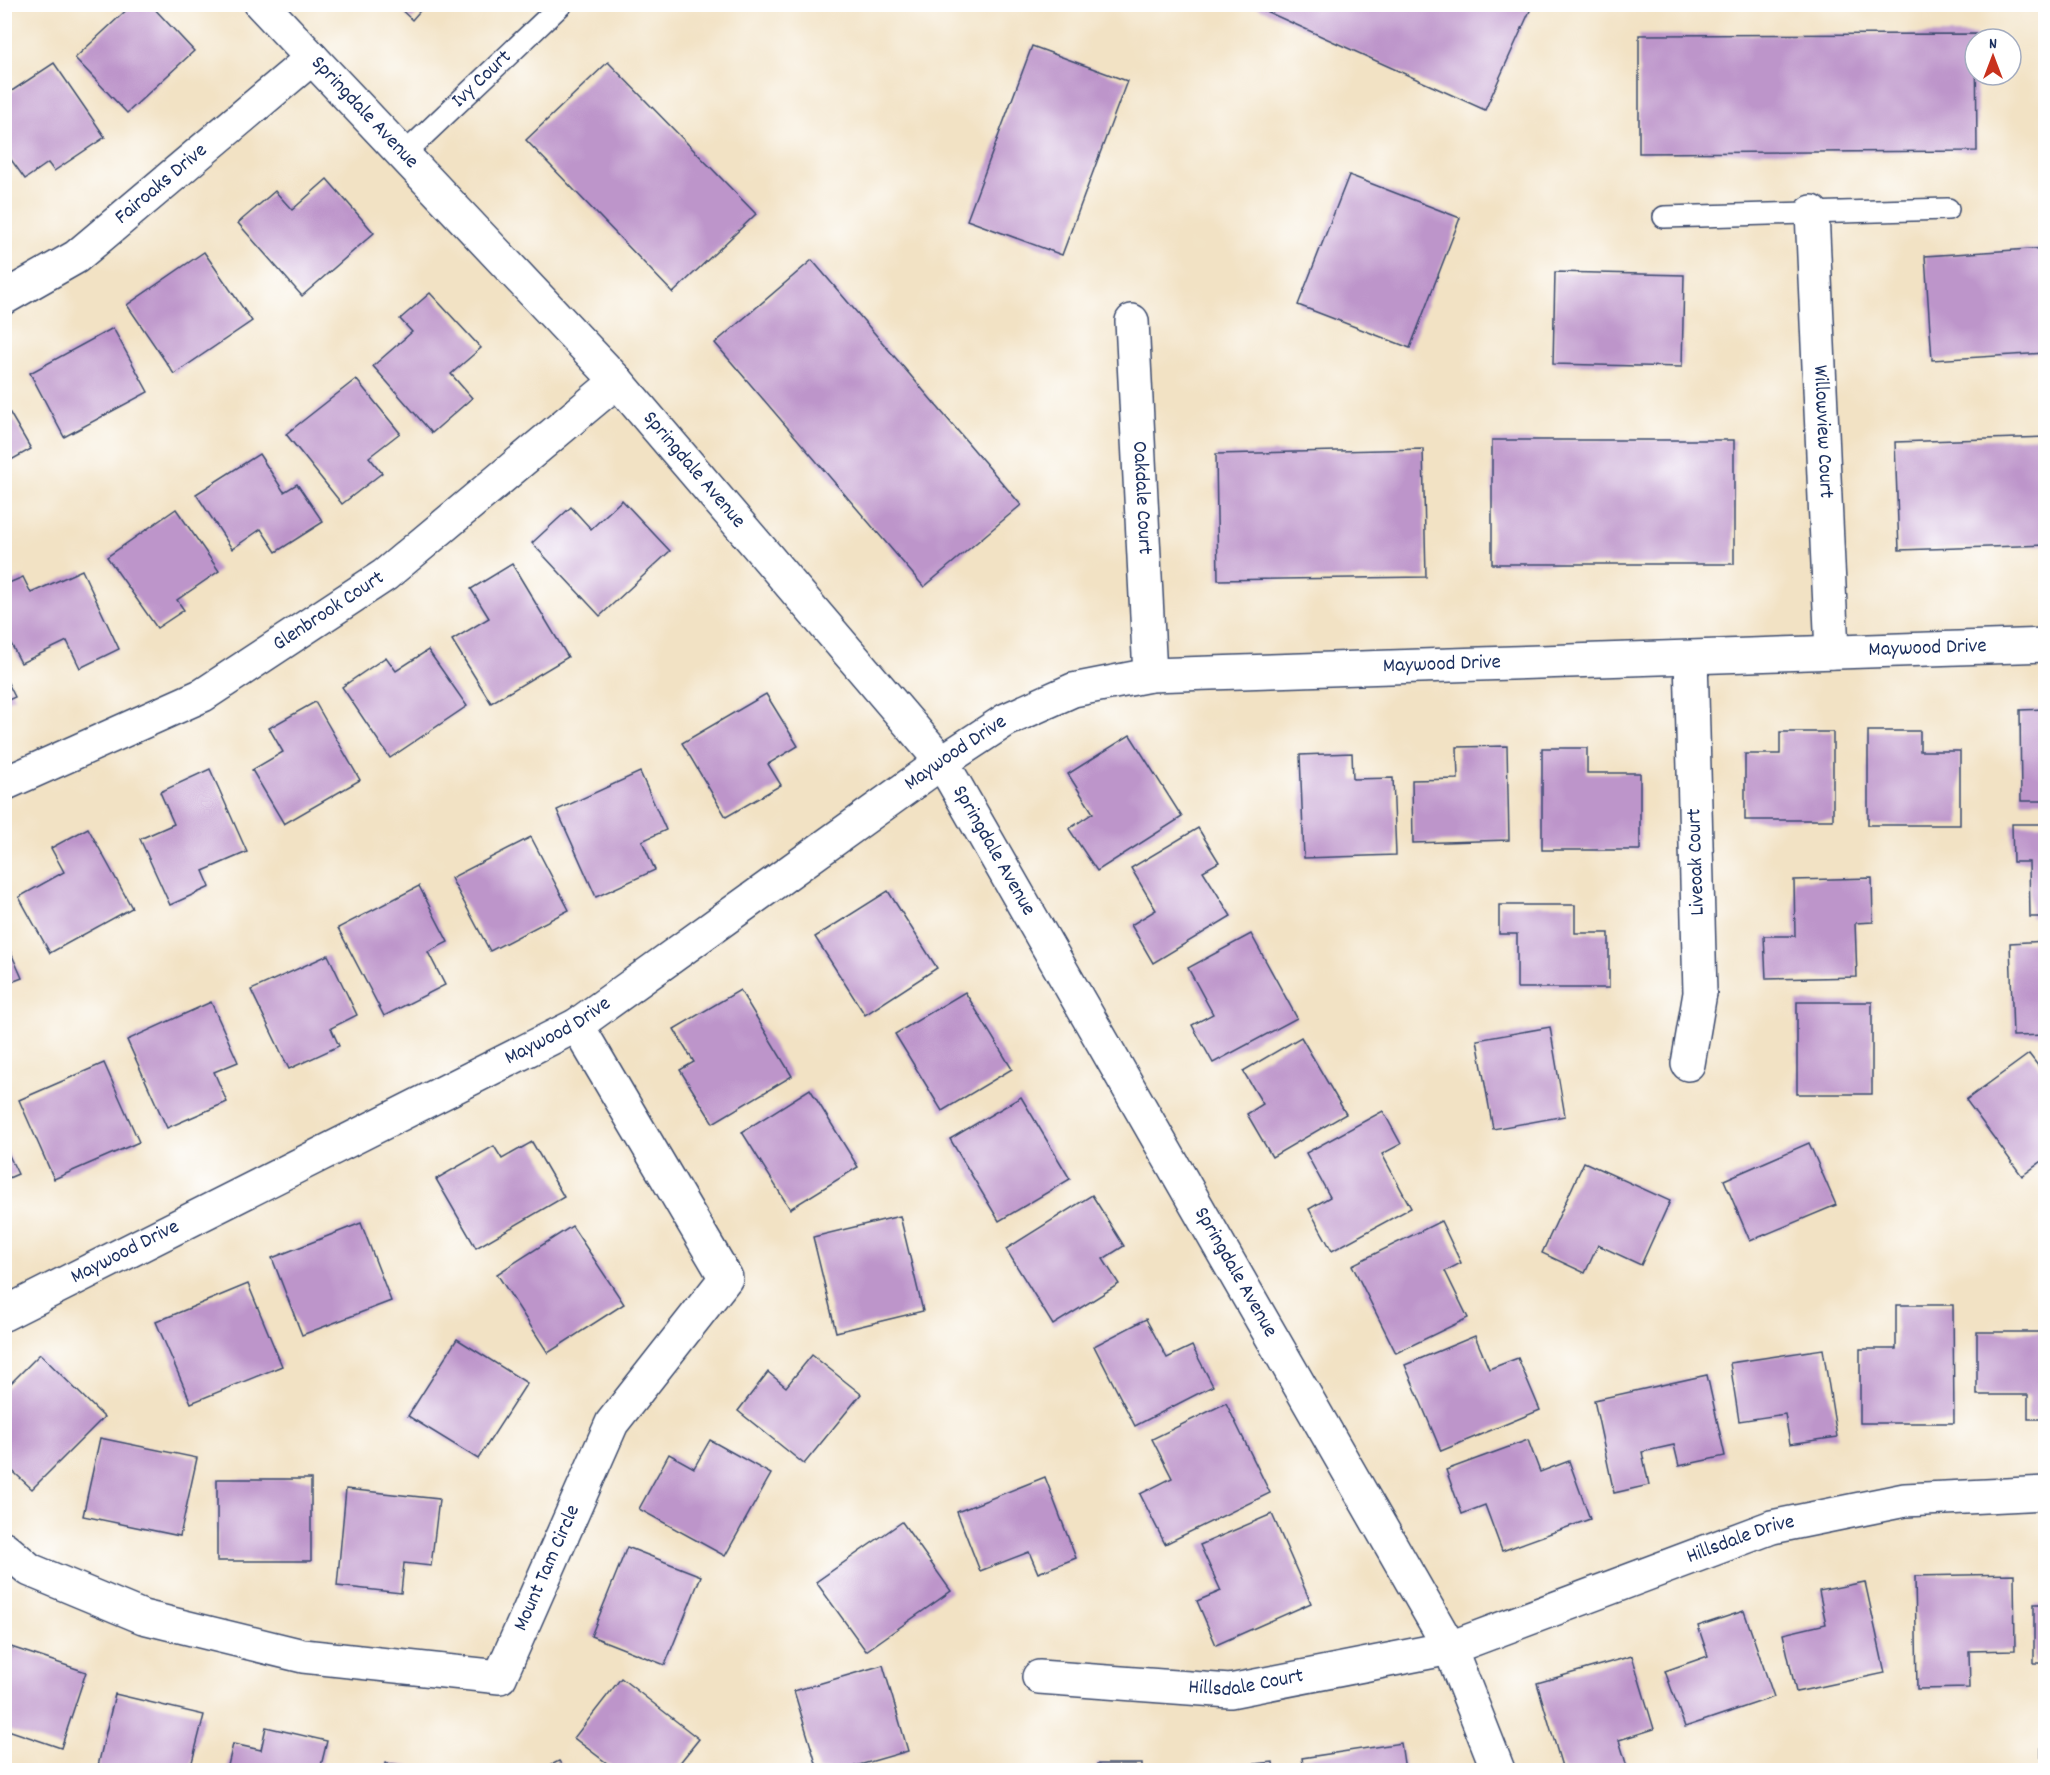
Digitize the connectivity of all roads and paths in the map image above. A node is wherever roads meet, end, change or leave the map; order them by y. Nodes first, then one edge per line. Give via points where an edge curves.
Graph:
1 (261, 4) edge
2 (562, 4) edge
3 (312, 58) junction
4 (404, 154) junction
5 (1948, 208) dead end
6 (1812, 212) junction
7 (1664, 217) dead end
8 (4, 298) edge
9 (1132, 321) dead end
10 (617, 381) junction
11 (2046, 645) edge
12 (1832, 652) junction
13 (1691, 658) junction
14 (1150, 675) junction
15 (942, 762) junction
16 (4, 784) edge
17 (577, 1025) junction
18 (1688, 1064) dead end
19 (4, 1314) edge
20 (2046, 1493) edge
21 (4, 1548) edge
22 (1450, 1648) junction
23 (1039, 1677) dead end
24 (1498, 1770) edge

1 - 3 street, Springdale Avenue
2 - 4 lane, Ivy Court
3 - 4 street, Springdale Avenue
3 - 8 street, Fairoaks Drive via 76,257
4 - 10 street, Springdale Avenue
5 - 6 lane
6 - 7 lane
6 - 12 street, Willowview Court
9 - 14 street, Oakdale Court
10 - 15 street, Springdale Avenue
10 - 16 street, Glenbrook Court via 385,575 212,689
11 - 12 street, Maywood Drive
12 - 13 street, Maywood Drive
13 - 14 street, Maywood Drive
13 - 18 street, Liveoak Court via 1700,993
14 - 15 street, Maywood Drive via 1073,690 1006,720
15 - 17 street, Maywood Drive
15 - 22 street, Springdale Avenue
17 - 19 street, Maywood Drive
17 - 21 street, Mount Tam Circle via 726,1278 612,1423 500,1677 303,1656 143,1617 30,1570
20 - 22 street, Hillsdale Drive via 1905,1500 1772,1527
22 - 23 street, Hillsdale Court via 1230,1690
22 - 24 street, Springdale Avenue

